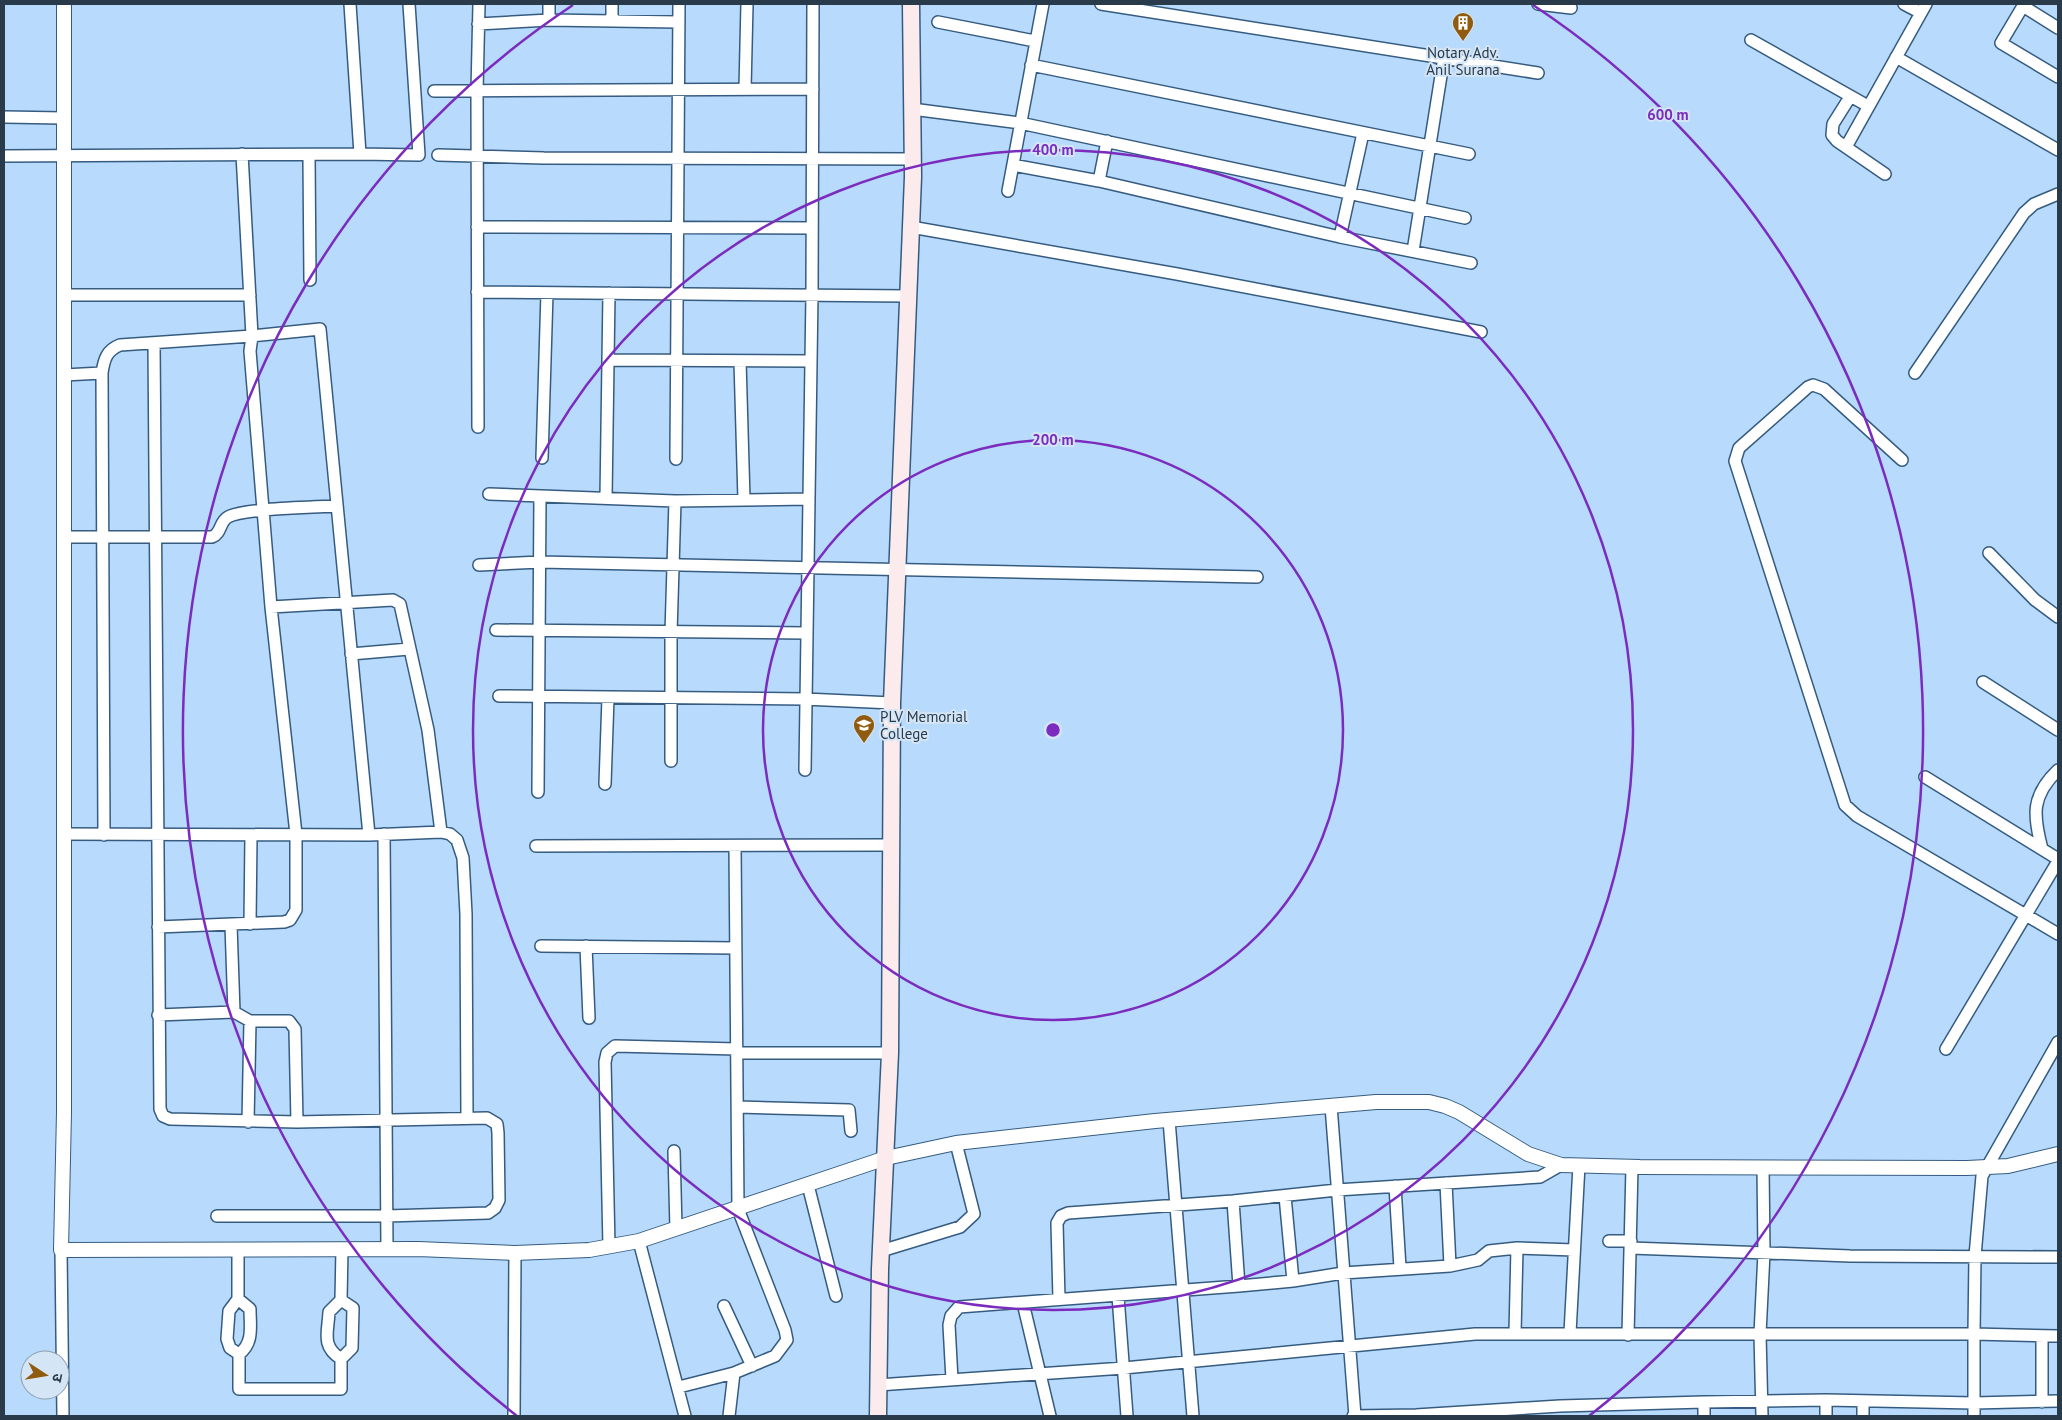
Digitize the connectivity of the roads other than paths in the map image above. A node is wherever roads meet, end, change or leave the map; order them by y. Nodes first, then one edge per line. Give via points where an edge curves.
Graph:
1 (64, 4) edge
2 (350, 4) edge
3 (408, 4) edge
4 (479, 4) edge
5 (549, 4) edge
6 (612, 4) edge
7 (679, 4) edge
8 (747, 4) edge
9 (813, 4) edge
10 (911, 4) edge
11 (1043, 4) edge
12 (1101, 4) edge
13 (1538, 4) edge
14 (1904, 4) edge
15 (1571, 8) dead end
16 (1924, 9) edge
17 (549, 20) junction
18 (612, 21) junction
19 (678, 22) junction
20 (938, 22) dead end
21 (478, 24) junction
22 (2058, 28) edge
23 (1751, 40) dead end
24 (1035, 41) junction
25 (1444, 57) junction
26 (1896, 57) junction
27 (1031, 65) junction
28 (1538, 72) dead end
29 (2058, 77) edge
30 (678, 89) junction
31 (745, 89) junction
32 (813, 89) junction
33 (434, 91) dead end
34 (477, 91) junction
35 (1850, 98) junction
36 (1868, 106) junction
37 (912, 110) junction
38 (4, 117) edge
39 (63, 118) junction
40 (1020, 123) junction
41 (1363, 133) junction
42 (1107, 141) junction
43 (1430, 146) junction
44 (1846, 147) junction
45 (2058, 150) edge
46 (242, 154) junction
47 (360, 154) junction
48 (1469, 154) dead end
49 (438, 155) dead end
50 (4, 156) edge
51 (64, 156) junction
52 (309, 156) junction
53 (477, 156) junction
54 (677, 158) junction
55 (812, 159) junction
56 (912, 160) junction
57 (1013, 165) junction
58 (1885, 174) dead end
59 (1099, 181) junction
60 (1008, 191) dead end
61 (2058, 194) edge
62 (1349, 195) junction
63 (1420, 209) junction
64 (1465, 218) dead end
65 (477, 227) junction
66 (677, 227) junction
67 (911, 227) junction
68 (812, 228) junction
69 (1340, 237) junction
70 (1413, 251) junction
71 (1471, 263) dead end
72 (310, 280) dead end
73 (477, 292) junction
74 (546, 293) junction
75 (609, 293) junction
76 (676, 293) junction
77 (812, 294) junction
78 (63, 295) junction
79 (250, 295) junction
80 (908, 296) junction
81 (1481, 332) dead end
82 (252, 336) junction
83 (154, 343) junction
84 (608, 360) junction
85 (676, 361) junction
86 (740, 361) junction
87 (811, 361) junction
88 (102, 373) junction
89 (1914, 373) dead end
90 (64, 375) junction
91 (478, 428) dead end
92 (542, 458) dead end
93 (676, 459) dead end
94 (1902, 460) dead end
95 (489, 494) dead end
96 (540, 496) junction
97 (606, 498) junction
98 (808, 499) junction
99 (744, 500) junction
100 (675, 501) junction
101 (338, 506) junction
102 (263, 511) junction
103 (64, 537) junction
104 (103, 537) junction
105 (156, 538) junction
106 (1989, 553) dead end
107 (540, 562) junction
108 (675, 565) junction
109 (479, 566) dead end
110 (807, 568) junction
111 (898, 568) junction
112 (1257, 577) dead end
113 (347, 602) junction
114 (271, 607) junction
115 (2058, 617) edge
116 (496, 630) dead end
117 (541, 631) junction
118 (671, 633) junction
119 (806, 633) junction
120 (410, 649) junction
121 (351, 654) junction
122 (1982, 682) dead end
123 (499, 696) dead end
124 (538, 696) junction
125 (608, 698) junction
126 (671, 698) junction
127 (805, 699) junction
128 (892, 703) junction
129 (2058, 730) edge
130 (671, 761) dead end
131 (805, 770) dead end
132 (2058, 770) edge
133 (1925, 777) dead end
134 (605, 784) dead end
135 (538, 792) dead end
136 (441, 832) junction
137 (63, 834) junction
138 (251, 834) junction
139 (296, 834) junction
140 (384, 834) junction
141 (104, 835) junction
142 (158, 835) junction
143 (369, 835) junction
144 (891, 845) junction
145 (536, 846) dead end
146 (735, 846) junction
147 (2042, 849) junction
148 (2058, 860) edge
149 (2027, 915) junction
150 (250, 924) junction
151 (232, 925) junction
152 (158, 927) junction
153 (2058, 934) edge
154 (541, 946) dead end
155 (586, 946) junction
156 (736, 948) junction
157 (234, 1012) junction
158 (158, 1015) junction
159 (589, 1018) dead end
160 (250, 1021) junction
161 (2058, 1042) edge
162 (1946, 1048) dead end
163 (737, 1051) junction
164 (890, 1053) junction
165 (1332, 1106) junction
166 (738, 1107) junction
167 (467, 1117) junction
168 (1169, 1120) junction
169 (248, 1122) junction
170 (297, 1122) junction
171 (385, 1122) junction
172 (851, 1131) dead end
173 (956, 1143) junction
174 (674, 1151) dead end
175 (2058, 1154) edge
176 (886, 1158) junction
177 (1561, 1165) junction
178 (1579, 1165) junction
179 (1632, 1167) junction
180 (1764, 1167) junction
181 (1986, 1167) junction
182 (1446, 1183) junction
183 (808, 1185) junction
184 (1396, 1186) junction
185 (1337, 1190) junction
186 (1285, 1196) junction
187 (1232, 1202) junction
188 (1176, 1205) junction
189 (738, 1208) junction
190 (217, 1216) dead end
191 (386, 1216) junction
192 (676, 1229) junction
193 (639, 1241) junction
194 (1609, 1242) dead end
195 (1631, 1244) junction
196 (609, 1246) junction
197 (1517, 1248) junction
198 (342, 1249) junction
199 (386, 1249) junction
200 (61, 1250) junction
201 (238, 1250) junction
202 (1574, 1250) junction
203 (881, 1251) junction
204 (515, 1252) junction
205 (1764, 1253) junction
206 (1975, 1256) junction
207 (2058, 1257) edge
208 (1450, 1266) junction
209 (1400, 1268) junction
210 (1343, 1273) junction
211 (1293, 1281) junction
212 (1239, 1286) junction
213 (1181, 1289) junction
214 (836, 1296) dead end
215 (1118, 1296) junction
216 (238, 1299) junction
217 (1060, 1299) junction
218 (341, 1300) junction
219 (1023, 1303) junction
220 (724, 1306) dead end
221 (1515, 1333) junction
222 (1570, 1333) junction
223 (1760, 1334) junction
224 (1974, 1334) junction
225 (1628, 1335) junction
226 (2058, 1336) edge
227 (2042, 1337) junction
228 (1348, 1345) junction
229 (239, 1354) junction
230 (341, 1359) junction
231 (1189, 1362) junction
232 (752, 1366) junction
233 (1124, 1368) junction
234 (734, 1373) junction
235 (1039, 1375) junction
236 (952, 1380) junction
237 (878, 1384) junction
238 (679, 1387) junction
239 (1826, 1400) junction
240 (1762, 1401) junction
241 (1863, 1401) junction
242 (2058, 1401) edge
243 (1704, 1402) junction
244 (2042, 1402) junction
245 (1974, 1403) junction
246 (1583, 1411) edge
247 (63, 1416) edge
248 (514, 1416) edge
249 (685, 1416) edge
250 (729, 1416) edge
251 (878, 1416) edge
252 (1050, 1416) edge
253 (1127, 1416) edge
254 (1193, 1416) edge
255 (1354, 1416) edge
256 (1416, 1416) edge
257 (1704, 1416) edge
258 (1762, 1416) edge
259 (1826, 1416) edge
260 (1863, 1416) edge
261 (1974, 1416) edge

1 - 39 street
2 - 47 street
3 - 47 street via 419,155
4 - 21 street
5 - 17 street
6 - 18 street
7 - 19 street
8 - 31 street
9 - 32 street
10 - 37 main road
11 - 24 street
12 - 25 street
13 - 15 street
14 - 16 street
16 - 26 street
17 - 18 street
17 - 21 street
18 - 19 street
19 - 30 street
20 - 24 street
21 - 34 street
22 - 29 street via 2023,6 2001,43
23 - 35 street
24 - 27 street
25 - 28 street
25 - 43 street
26 - 36 street
26 - 45 street
27 - 40 street
27 - 41 street
30 - 31 street
30 - 34 street
30 - 54 street
31 - 32 street
32 - 55 street
33 - 34 street
34 - 53 street
35 - 36 street
35 - 44 street via 1831,131 1834,138
36 - 44 street
37 - 40 street
37 - 56 main road
38 - 39 street
39 - 51 street
40 - 42 street
40 - 57 street
41 - 43 street
41 - 62 street
42 - 59 street
42 - 62 street
43 - 48 street
43 - 63 street
44 - 58 street
46 - 51 street
46 - 52 street
46 - 79 street
47 - 52 street
49 - 53 street
50 - 51 street
51 - 78 street
52 - 72 street
53 - 54 street
53 - 65 street
54 - 55 street
54 - 66 street
55 - 56 street
55 - 68 street
56 - 67 main road
57 - 59 street
57 - 60 street
59 - 69 street
61 - 89 street via 2034,204 2024,214
62 - 63 street
62 - 69 street
63 - 64 street
63 - 70 street
65 - 66 street
65 - 73 street
66 - 68 street
66 - 76 street
67 - 80 main road
67 - 81 street
68 - 77 street
69 - 70 street
70 - 71 street
73 - 74 street
73 - 91 street
74 - 75 street
74 - 92 street
75 - 76 street
75 - 84 street
76 - 77 street
76 - 85 street
77 - 80 street
77 - 87 street
78 - 79 street
78 - 90 street
79 - 82 street
80 - 111 main road
82 - 83 street
82 - 101 street via 320,329
82 - 102 street via 250,351
83 - 88 street via 113,348 106,356
83 - 105 street
84 - 85 street
84 - 97 street
85 - 86 street
85 - 93 street
86 - 87 street
86 - 99 street
87 - 98 street
88 - 90 street
88 - 104 street
90 - 103 street
94 - 149 street via 1824,390 1813,385 1739,448 1735,461 1845,805 1857,816
95 - 96 street
96 - 97 street
96 - 107 street
97 - 100 street
98 - 99 street
98 - 110 street
99 - 100 street
100 - 108 street
101 - 102 street
101 - 113 street
102 - 105 street via 229,516 220,532 212,538
102 - 114 street
103 - 104 street
103 - 137 street
104 - 105 street
104 - 141 street
105 - 142 street
106 - 115 street via 2035,600
107 - 108 street
107 - 109 street
107 - 117 street
108 - 110 street
108 - 118 street
110 - 111 street
110 - 119 street
111 - 112 street
111 - 128 main road
113 - 114 street
113 - 120 street via 393,600 400,604
113 - 121 street
114 - 139 street
116 - 117 street
117 - 118 street
117 - 124 street
118 - 119 street
118 - 126 street
119 - 127 street
120 - 121 street
120 - 136 street via 431,749
121 - 143 street
122 - 129 street
123 - 124 street
124 - 125 street
124 - 135 street
125 - 126 street
125 - 134 street
126 - 127 street
126 - 130 street
127 - 128 street
127 - 131 street
128 - 144 main road
132 - 147 street via 2046,784 2036,805
133 - 147 street
136 - 140 street
136 - 167 street via 457,840 463,858
137 - 141 street
137 - 200 street
138 - 139 street
138 - 142 street
138 - 150 street
139 - 143 street
139 - 150 street via 294,916 284,922
140 - 143 street
140 - 171 street
141 - 142 street
142 - 152 street
144 - 146 street
144 - 164 main road
145 - 146 street
146 - 156 street
147 - 148 street
148 - 149 street
149 - 153 street
149 - 162 street
150 - 151 street
151 - 152 street
151 - 157 street
152 - 158 street
154 - 155 street
155 - 156 street
155 - 159 street
156 - 163 street
157 - 158 street
157 - 160 street
158 - 169 street via 160,1109 163,1116 176,1120
160 - 169 street
160 - 170 street via 282,1019 293,1024
161 - 181 street
163 - 164 street
163 - 166 street
163 - 196 street via 615,1046 607,1053
164 - 176 main road
165 - 168 street
165 - 177 street via 1376,1102 1429,1102 1445,1106 1528,1154
165 - 185 street
166 - 172 street via 846,1109 851,1113
166 - 189 street
167 - 171 street
167 - 191 street via 487,1118 497,1124 498,1200 495,1208 488,1213
168 - 173 street
168 - 188 street
169 - 170 street
170 - 171 street
171 - 191 street
173 - 176 street
173 - 203 street via 974,1214 960,1227
174 - 192 street
175 - 181 street via 2008,1166
176 - 183 street
176 - 203 main road
177 - 178 street
177 - 182 street via 1540,1177
178 - 179 street
178 - 202 street
179 - 180 street
179 - 195 street
180 - 181 street
180 - 205 street
181 - 206 street via 1980,1186
182 - 184 street
182 - 208 street
183 - 189 street
183 - 214 street
184 - 185 street
184 - 209 street
185 - 186 street
185 - 210 street
186 - 187 street
186 - 211 street
187 - 188 street
187 - 212 street
188 - 213 street
188 - 217 street via 1061,1216 1056,1232
189 - 192 street
189 - 232 street via 786,1330 787,1340 779,1354
190 - 191 street
191 - 199 street
192 - 193 street
193 - 196 street
193 - 238 street
194 - 195 street
195 - 205 street
195 - 225 street
196 - 204 street via 589,1250
197 - 202 street
197 - 208 street via 1489,1251 1478,1260
197 - 221 street
198 - 199 street
198 - 201 street
198 - 218 street
199 - 204 street
200 - 201 street
200 - 247 street
201 - 216 street
202 - 222 street
203 - 237 main road
204 - 248 street
205 - 206 street
205 - 223 street
206 - 207 street
206 - 224 street
208 - 209 street
209 - 210 street
210 - 211 street
210 - 228 street
211 - 212 street
212 - 213 street
213 - 215 street
213 - 231 street
215 - 217 street
215 - 233 street
216 - 229 street via 229,1311 227,1339 230,1348
216 - 229 street via 250,1309 250,1341
217 - 219 street
218 - 230 street via 353,1308 354,1323 352,1348
218 - 230 street via 329,1312 327,1345
219 - 235 street
219 - 236 street via 959,1307 955,1310 949,1325
220 - 232 street
221 - 222 street
221 - 228 street
222 - 225 street
223 - 224 street
223 - 225 street
223 - 240 street
224 - 227 street
224 - 245 street
226 - 227 street
227 - 244 street
228 - 231 street
228 - 255 street
229 - 230 street via 239,1389 342,1389
231 - 233 street
231 - 254 street
232 - 234 street
233 - 235 street
233 - 253 street
234 - 238 street
234 - 250 street
235 - 236 street
235 - 252 street
236 - 237 street
237 - 251 main road
238 - 249 street
239 - 240 street
239 - 241 street
239 - 259 street
240 - 243 street
240 - 258 street
241 - 245 street
241 - 260 street
242 - 244 street
243 - 246 street
243 - 257 street
244 - 245 street
245 - 261 street
246 - 256 street
255 - 256 street

